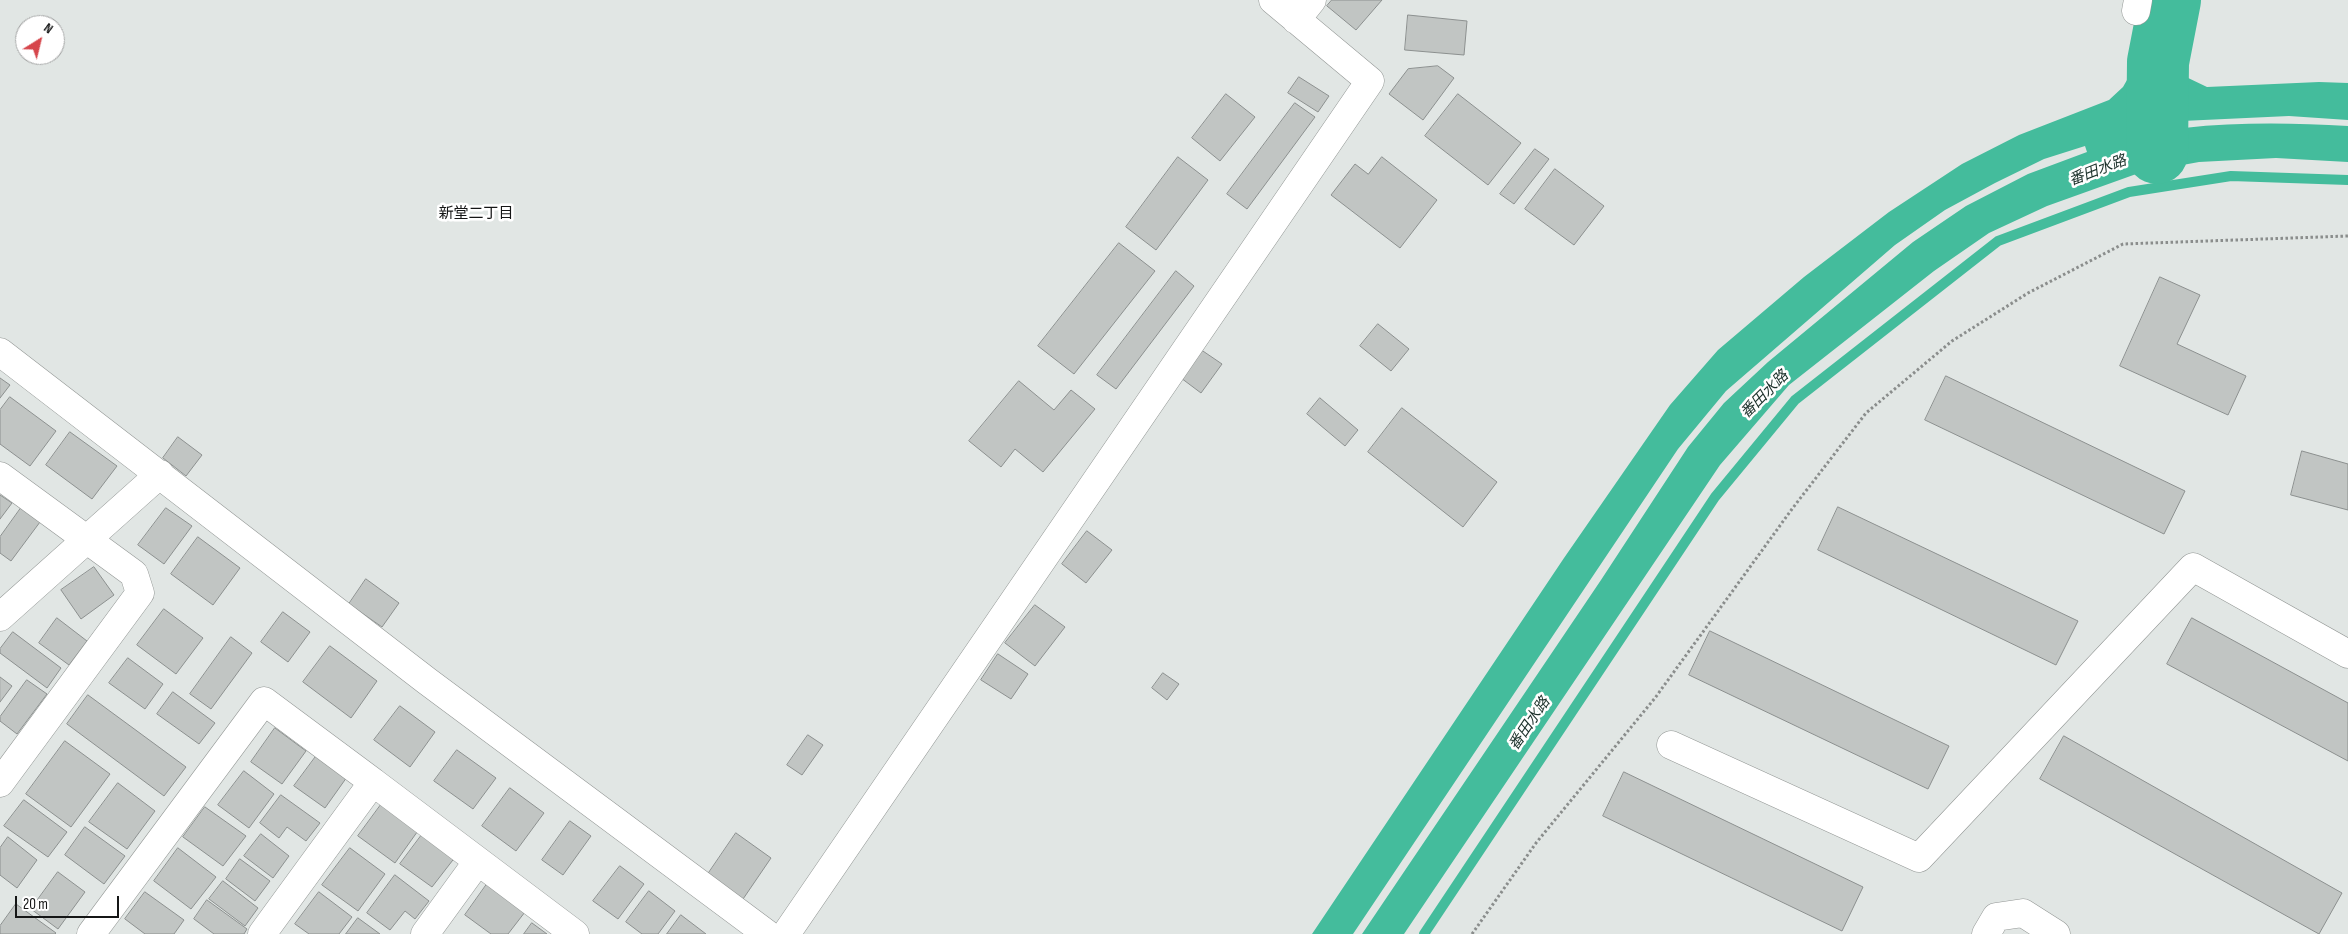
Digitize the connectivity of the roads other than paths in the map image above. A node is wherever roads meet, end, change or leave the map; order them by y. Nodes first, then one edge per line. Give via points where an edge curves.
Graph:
1 (1273, 0) edge
2 (1304, 10) edge
3 (0, 352) edge
4 (160, 474) junction
5 (0, 476) edge
6 (86, 539) junction
7 (0, 617) edge
8 (2348, 654) edge
9 (1671, 745) dead end
10 (8, 755) edge
11 (373, 782) junction
12 (0, 784) edge
13 (478, 861) junction
14 (91, 934) edge
15 (262, 934) edge
16 (426, 934) edge
17 (575, 934) edge
18 (767, 934) edge
19 (786, 934) edge
20 (1986, 934) edge
21 (2056, 934) edge

1 - 2 street
2 - 19 street via 1370,82
3 - 4 street
4 - 6 street
4 - 18 street via 427,681
5 - 6 street
6 - 7 street
6 - 10 street via 134,574 140,594
8 - 9 street via 2193,567 1919,858
10 - 12 street
11 - 13 street
11 - 14 street via 264,700
11 - 15 street
13 - 16 street
13 - 17 street
20 - 21 street via 1996,917 2023,914

